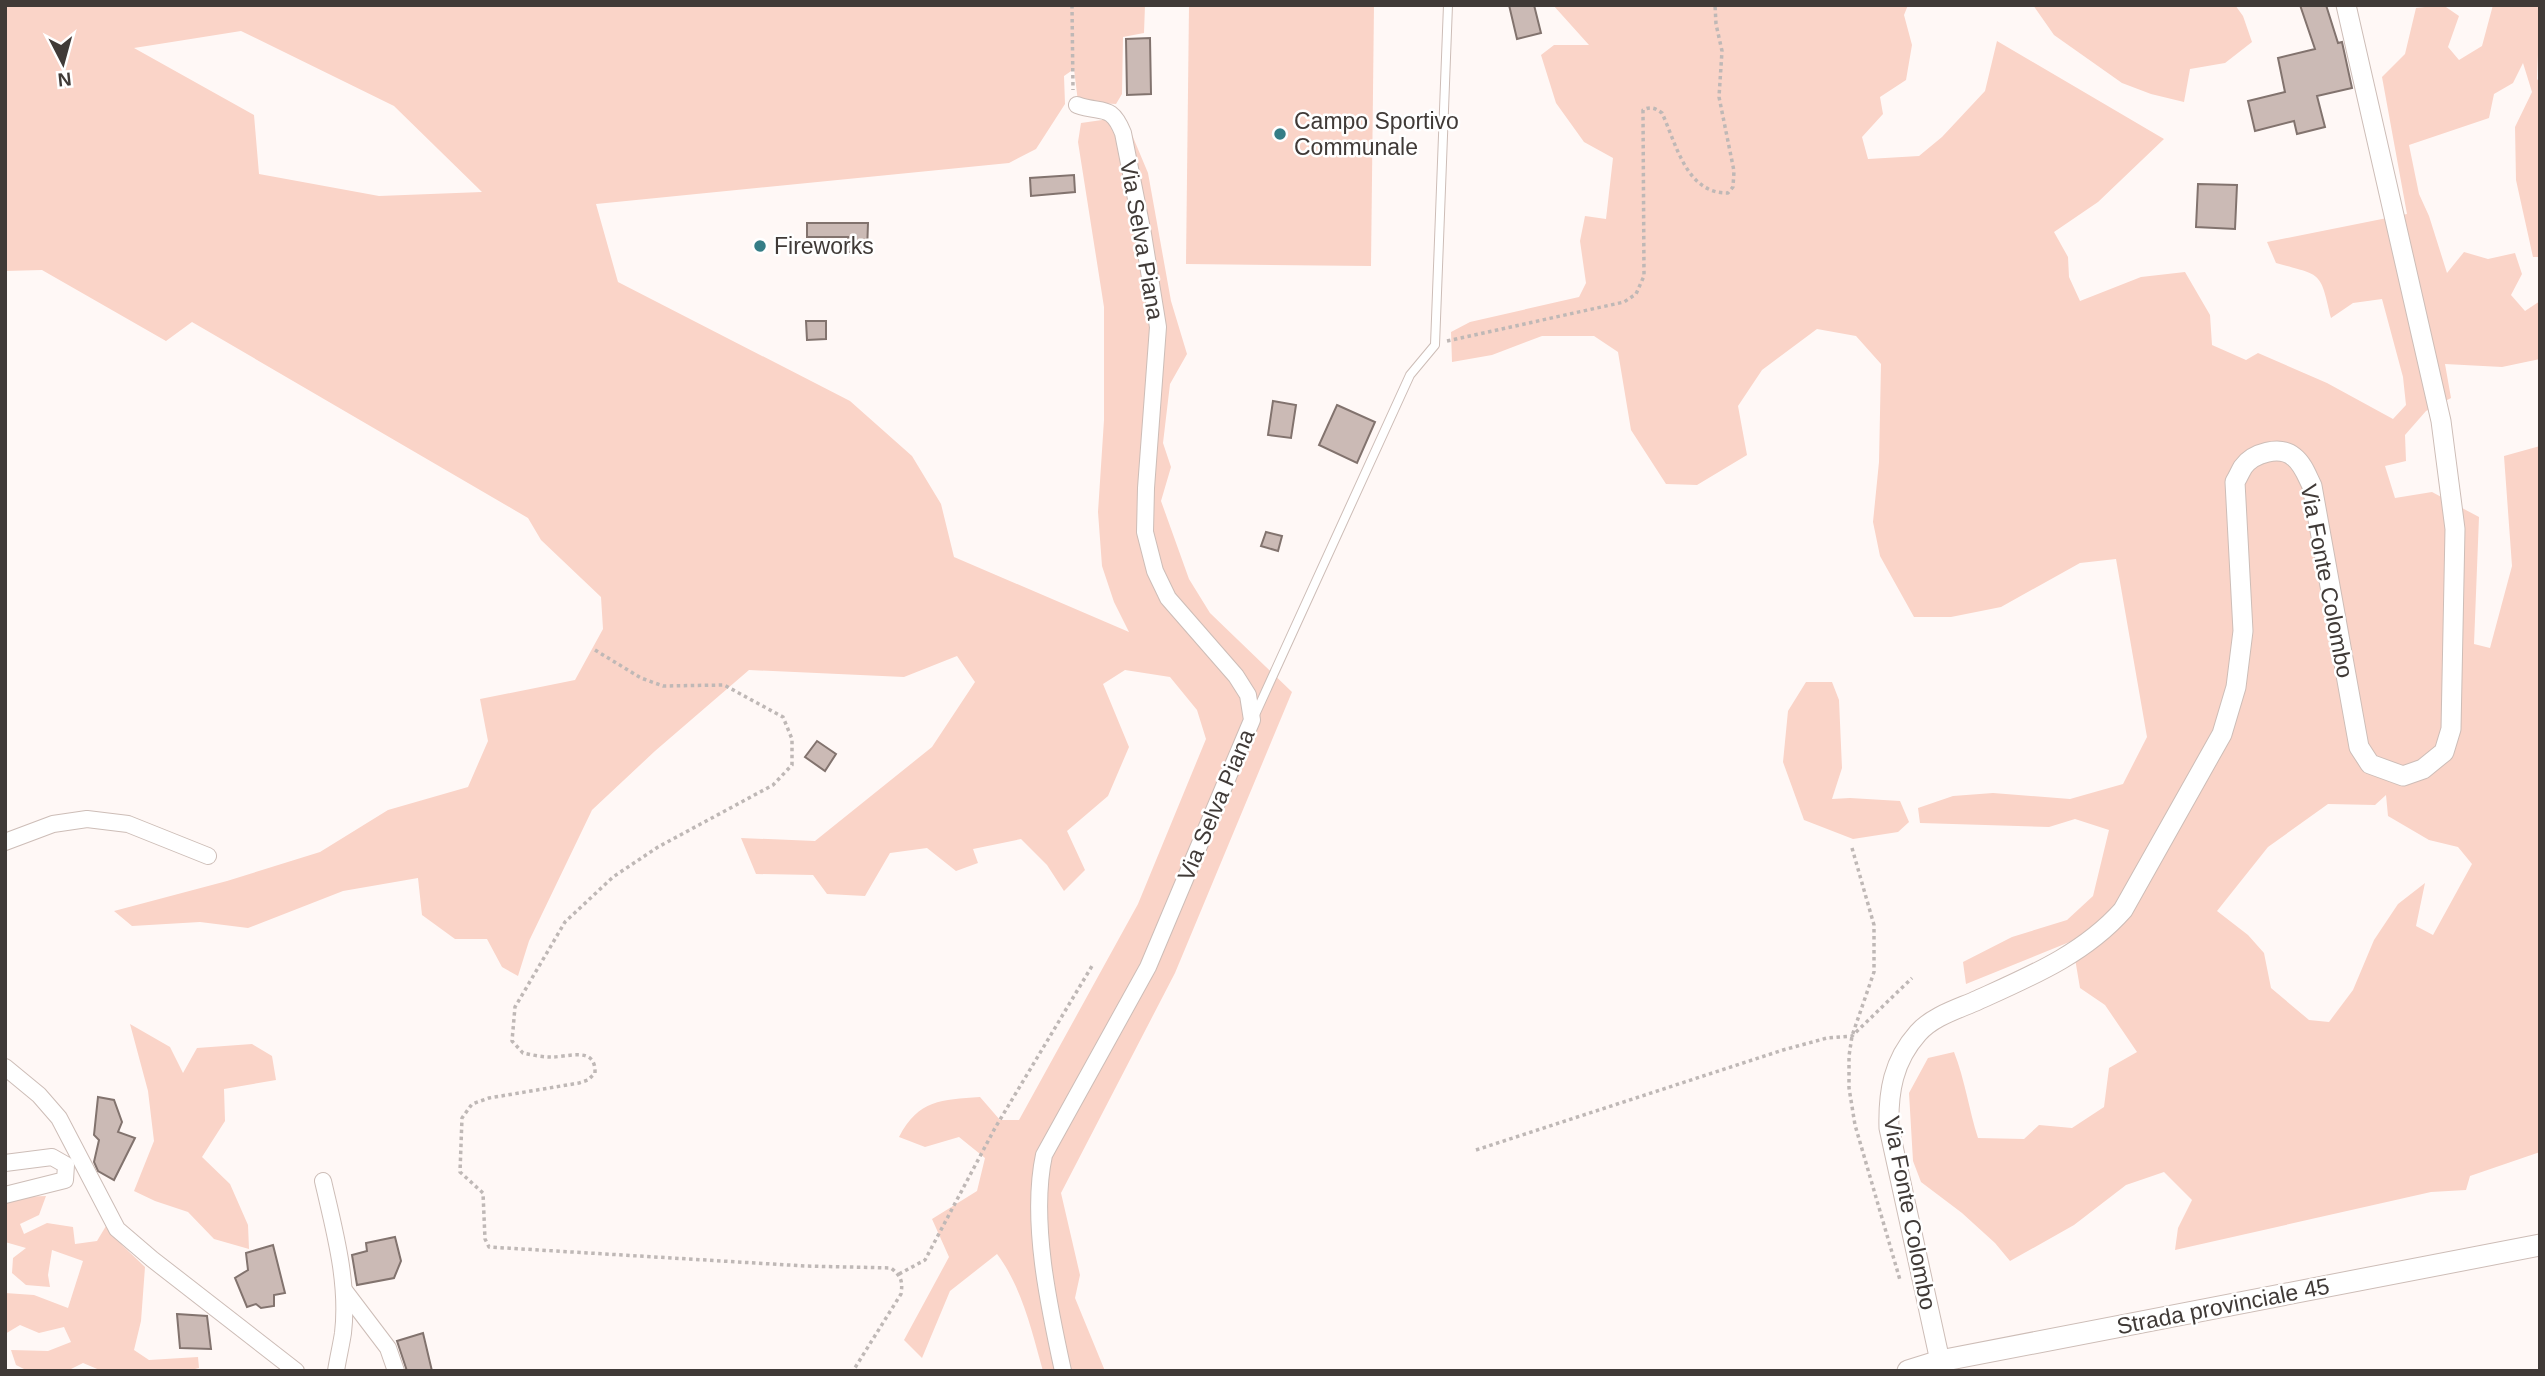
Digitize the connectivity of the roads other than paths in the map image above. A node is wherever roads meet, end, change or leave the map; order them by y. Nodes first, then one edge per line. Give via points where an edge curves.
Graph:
1 (1448, 5) edge
2 (2346, 5) edge
3 (1079, 106) road end
4 (1252, 720) junction
5 (5, 842) edge
6 (208, 856) dead end
7 (5, 1067) edge
8 (5, 1163) edge
9 (323, 1181) dead end
10 (5, 1195) edge
11 (2540, 1245) edge
12 (344, 1290) junction
13 (1940, 1366) edge
14 (296, 1371) edge
15 (336, 1371) edge
16 (396, 1371) edge
17 (1063, 1371) edge
18 (1908, 1371) edge

1 - 4 lane via 1435,345 1410,375
2 - 13 street, Via Fonte Colombo via 2441,421 2455,529 2451,729 2444,752 2423,769 2403,776 2370,764 2359,747 2312,486 2292,455 2277,451 2258,454 2244,465 2235,482 2243,631 2236,687 2222,734 2123,910 2107,929 2075,952 1934,1020 1918,1033 1895,1071 1888,1097 1891,1138
3 - 4 street, Via Selva Piana via 1104,110 1117,119 1123,133 1158,327 1144,532 1168,598 1236,676 1248,695
4 - 17 street, Via Selva Piana via 1148,967 1044,1155 1039,1204 1048,1301
5 - 6 street via 53,824 86,819 128,824
7 - 14 street via 59,1118 117,1229
8 - 10 street via 52,1157 66,1165 67,1172 65,1180
9 - 12 street
11 - 13 main road, Strada provinciale 45
12 - 15 street
12 - 16 street via 388,1348
13 - 18 main road, Strada provinciale 45

